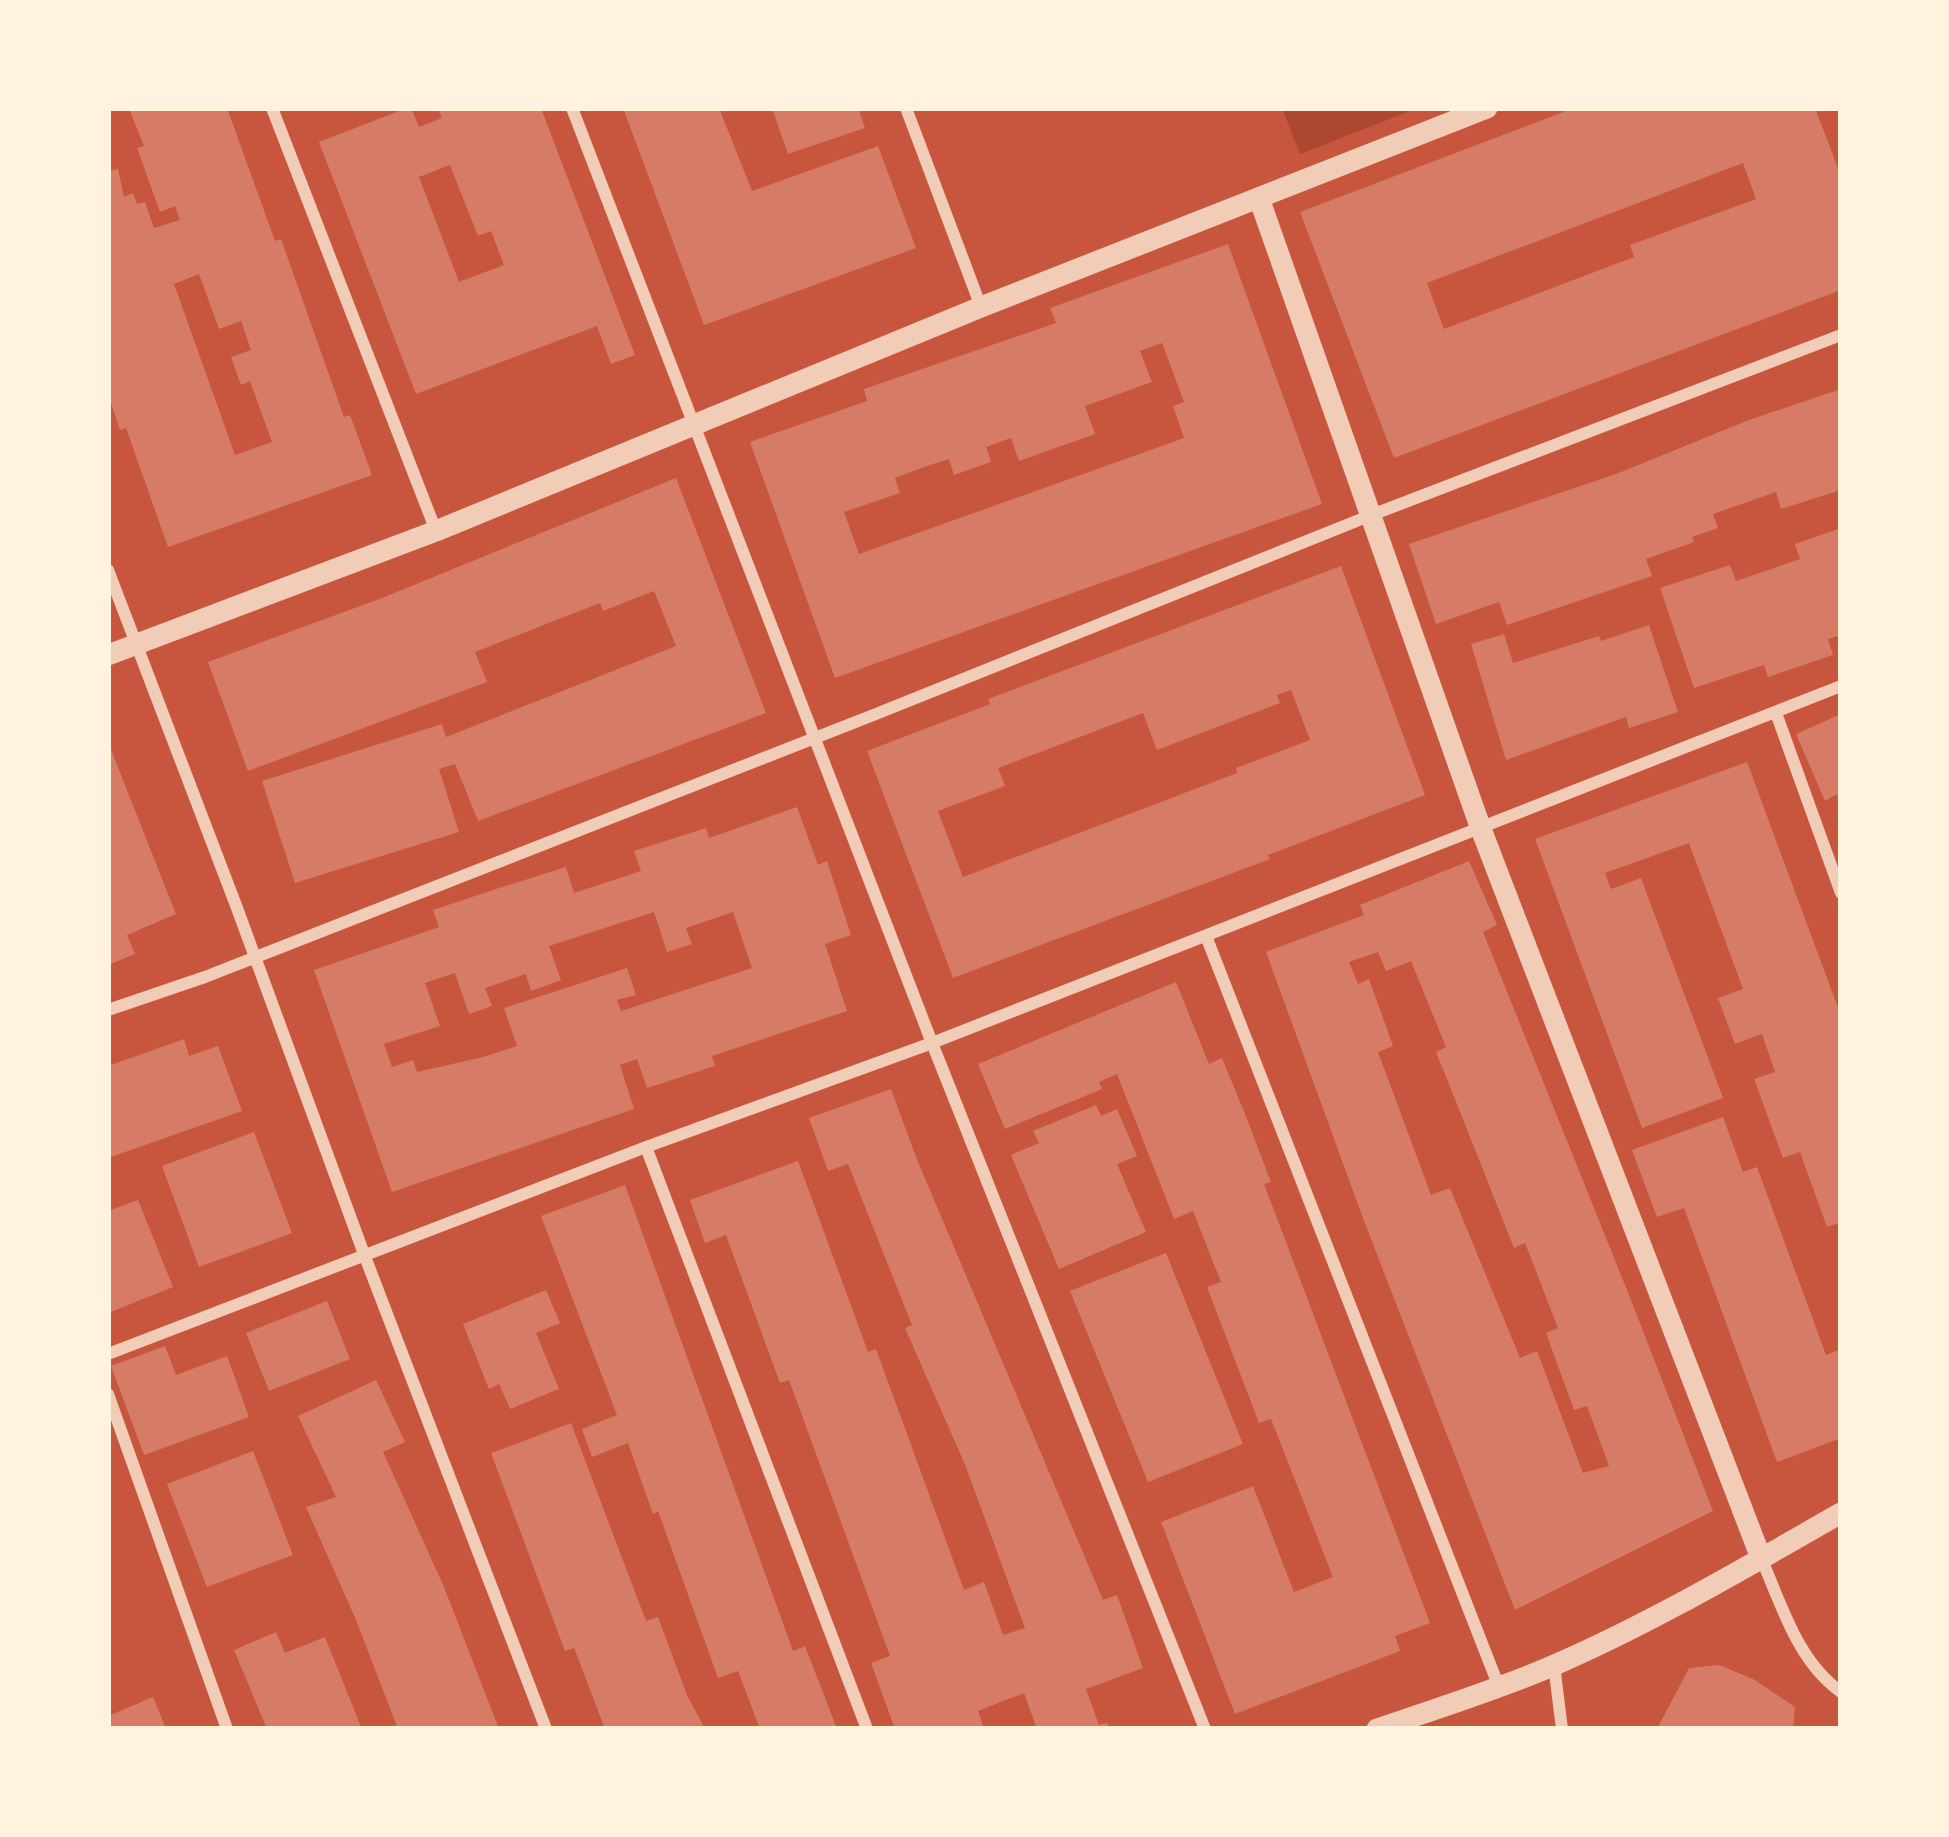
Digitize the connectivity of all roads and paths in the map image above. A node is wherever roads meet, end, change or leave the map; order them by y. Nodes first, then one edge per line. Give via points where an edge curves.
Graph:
1 (272, 108) edge
2 (572, 108) edge
3 (906, 108) edge
4 (1487, 108) edge
5 (1259, 198) junction
6 (981, 307) junction
7 (1841, 335) edge
8 (696, 426) junction
9 (1369, 516) junction
10 (436, 531) junction
11 (108, 570) edge
12 (135, 645) junction
13 (108, 655) edge
14 (1841, 686) edge
15 (1776, 712) junction
16 (816, 738) junction
17 (1480, 829) junction
18 (1841, 893) edge
19 (1205, 935) junction
20 (253, 956) junction
21 (108, 1010) edge
22 (932, 1043) junction
23 (646, 1147) junction
24 (364, 1254) junction
25 (108, 1354) edge
26 (108, 1394) edge
27 (1841, 1513) edge
28 (1761, 1558) junction
29 (1554, 1665) junction
30 (1499, 1688) junction
31 (1841, 1692) edge
32 (227, 1729) edge
33 (547, 1729) edge
34 (868, 1729) edge
35 (1205, 1729) edge
36 (1377, 1729) edge
37 (1562, 1729) edge

1 - 10 street
2 - 8 street
3 - 6 street
4 - 5 street
5 - 6 street
5 - 9 street
6 - 8 street
7 - 9 street
8 - 10 street
8 - 16 street
9 - 16 street
9 - 17 street
10 - 12 street
11 - 12 street
12 - 13 street
12 - 20 street
14 - 15 street
15 - 17 street
15 - 18 street
16 - 20 street
16 - 22 street
17 - 19 street
17 - 28 street
19 - 22 street
19 - 30 street
20 - 21 street
20 - 24 street
22 - 23 street
22 - 35 street
23 - 24 street
23 - 34 street
24 - 25 street
24 - 33 street
26 - 32 street
27 - 28 street
28 - 29 street
28 - 31 street via 1807,1658
29 - 30 street
29 - 37 street
30 - 36 street

